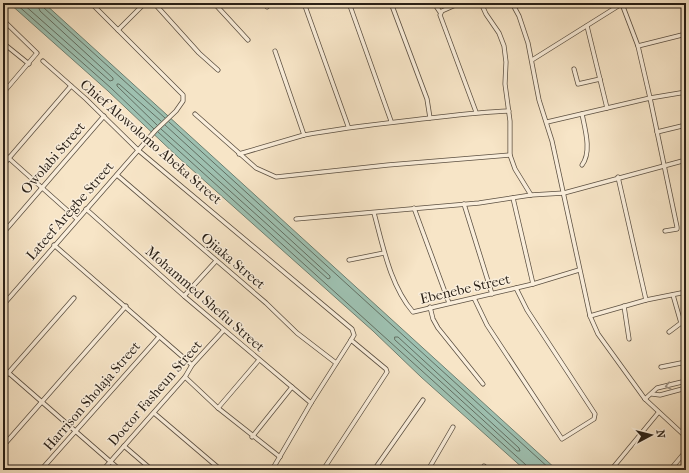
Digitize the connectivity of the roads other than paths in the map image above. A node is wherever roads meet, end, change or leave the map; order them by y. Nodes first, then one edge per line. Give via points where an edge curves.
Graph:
1 (91, 3) edge
2 (145, 3) edge
3 (154, 3) edge
4 (214, 3) edge
5 (349, 3) edge
6 (391, 3) edge
7 (434, 3) edge
8 (460, 3) edge
9 (481, 3) edge
10 (512, 3) edge
11 (623, 3) edge
12 (305, 6) dead end
13 (440, 12) junction
14 (3, 20) edge
15 (588, 26) junction
16 (118, 30) junction
17 (686, 34) edge
18 (248, 40) dead end
19 (3, 43) edge
20 (638, 46) junction
21 (275, 51) dead end
22 (532, 60) junction
23 (43, 61) dead end
24 (28, 64) junction
25 (574, 69) dead end
26 (218, 70) dead end
27 (600, 79) junction
28 (71, 86) junction
29 (686, 92) edge
30 (3, 93) edge
31 (650, 98) junction
32 (607, 108) junction
33 (509, 111) junction
34 (476, 112) junction
35 (195, 114) dead end
36 (582, 114) junction
37 (104, 116) junction
38 (430, 118) junction
39 (391, 121) junction
40 (547, 122) junction
41 (686, 125) edge
42 (348, 126) junction
43 (657, 132) junction
44 (304, 135) junction
45 (138, 150) junction
46 (3, 153) edge
47 (239, 154) junction
48 (510, 155) junction
49 (9, 158) junction
50 (686, 160) edge
51 (582, 164) dead end
52 (3, 165) edge
53 (664, 165) junction
54 (117, 175) junction
55 (618, 177) junction
56 (42, 187) junction
57 (564, 193) junction
58 (531, 195) junction
59 (514, 198) junction
60 (464, 204) junction
61 (414, 208) junction
62 (86, 209) junction
63 (374, 212) junction
64 (77, 219) junction
65 (296, 219) dead end
66 (665, 231) dead end
67 (3, 233) edge
68 (54, 246) junction
69 (384, 253) junction
70 (349, 260) dead end
71 (216, 261) junction
72 (580, 270) junction
73 (533, 284) junction
74 (516, 288) junction
75 (686, 292) edge
76 (492, 294) junction
77 (673, 295) junction
78 (184, 296) junction
79 (74, 298) dead end
80 (474, 298) junction
81 (646, 300) junction
82 (449, 303) junction
83 (3, 305) edge
84 (126, 306) junction
85 (624, 306) junction
86 (430, 307) junction
87 (590, 316) junction
88 (224, 330) junction
89 (668, 332) dead end
90 (158, 337) junction
91 (629, 339) dead end
92 (351, 340) junction
93 (259, 360) junction
94 (686, 362) edge
95 (336, 363) junction
96 (192, 365) junction
97 (661, 367) dead end
98 (3, 368) edge
99 (8, 373) junction
100 (185, 377) junction
101 (3, 378) edge
102 (686, 381) edge
103 (483, 384) dead end
104 (292, 387) junction
105 (686, 388) edge
106 (652, 394) junction
107 (645, 399) junction
108 (423, 400) dead end
109 (42, 403) junction
110 (311, 403) junction
111 (218, 408) junction
112 (154, 413) junction
113 (658, 413) junction
114 (453, 427) dead end
115 (75, 432) junction
116 (252, 437) junction
117 (686, 437) edge
118 (3, 446) edge
119 (124, 446) junction
120 (686, 451) edge
121 (280, 457) junction
122 (110, 462) junction
123 (484, 466) dead end
124 (41, 470) edge
125 (104, 470) edge
126 (120, 470) edge
127 (152, 470) edge
128 (221, 470) edge
129 (272, 470) edge
130 (323, 470) edge
131 (374, 470) edge
132 (428, 470) edge
133 (482, 470) edge
134 (611, 470) edge
135 (670, 470) edge

1 - 16 street
2 - 16 street
3 - 26 street
4 - 18 street
5 - 39 street
6 - 38 street via 427,99
7 - 13 street
8 - 13 street
9 - 33 street via 504,46
10 - 22 street via 519,16
11 - 15 street
11 - 20 street
12 - 42 street
13 - 34 street
14 - 24 street via 37,53
15 - 22 street
15 - 27 street
16 - 45 street, Lateef Aregbe Street via 183,95 183,101 176,111
17 - 20 street
19 - 24 street
20 - 31 street
21 - 44 street
22 - 40 street via 539,100
23 - 28 street, Chief Alowolomo Abeka Street
24 - 30 street
25 - 27 street via 578,84
27 - 32 street
28 - 37 street, Chief Alowolomo Abeka Street
28 - 49 street
29 - 31 street
31 - 32 street
31 - 43 street
32 - 36 street
33 - 34 street
33 - 48 street
34 - 38 street
35 - 47 street
36 - 40 street
36 - 51 street via 587,148 587,159
37 - 45 street, Chief Alowolomo Abeka Street
37 - 56 street, Owolabi Street
38 - 39 street
39 - 42 street
40 - 57 street
41 - 43 street
42 - 44 street
43 - 53 street
44 - 47 street
45 - 54 street, Lateef Aregbe Street
45 - 92 street, Chief Alowolomo Abeka Street via 353,330
46 - 49 street
47 - 48 street via 256,168 276,177 388,164
48 - 58 street via 515,169
49 - 52 street
49 - 56 street
50 - 53 street
53 - 55 street
53 - 66 street via 678,227
54 - 62 street, Lateef Aregbe Street
54 - 71 street, Ojiaka Street
55 - 57 street
55 - 81 street
56 - 64 street
56 - 67 street, Owolabi Street
57 - 58 street
57 - 72 street
58 - 59 street
59 - 60 street
59 - 73 street
60 - 61 street
60 - 76 street
61 - 63 street
61 - 82 street
62 - 64 street, Lateef Aregbe Street
62 - 78 street, Mohammed Shefiu Street
63 - 65 street
63 - 69 street, Ebenebe Street
64 - 68 street, Lateef Aregbe Street
68 - 83 street, Lateef Aregbe Street
68 - 84 street
69 - 70 street
69 - 86 street, Ebenebe Street via 396,285 410,310 413,312
71 - 78 street
71 - 95 street, Ojiaka Street via 297,333
72 - 73 street, Ebenebe Street
72 - 87 street
73 - 74 street, Ebenebe Street
74 - 76 street, Ebenebe Street
74 - 80 street via 527,310 595,414 594,419 562,439 487,325
75 - 77 street
76 - 80 street, Ebenebe Street
77 - 81 street
77 - 89 street via 681,323
78 - 88 street, Mohammed Shefiu Street
79 - 99 street
80 - 82 street, Ebenebe Street
81 - 85 street
82 - 86 street, Ebenebe Street
84 - 90 street
84 - 109 street
85 - 87 street
85 - 91 street
86 - 103 street via 438,328
87 - 107 street via 598,334
88 - 93 street, Mohammed Shefiu Street
88 - 96 street, Doctor Fasheun Street
90 - 96 street
90 - 115 street, Harrison Sholaja Street
92 - 95 street
92 - 130 street via 388,371
93 - 104 street, Mohammed Shefiu Street
93 - 111 street
94 - 97 street
95 - 110 street
96 - 100 street, Doctor Fasheun Street
98 - 99 street
99 - 101 street
99 - 109 street
100 - 111 street
100 - 112 street, Doctor Fasheun Street
102 -> 106 street via 657,388
104 - 110 street, Mohammed Shefiu Street
104 - 116 street
105 - 106 street via 660,395
106 - 107 street
107 - 113 street
108 - 131 street
109 - 115 street
109 - 118 street
110 - 121 street
111 - 116 street
112 - 119 street, Doctor Fasheun Street
112 - 128 street
113 - 117 street
113 - 134 street
114 - 132 street
115 - 122 street
115 - 124 street, Harrison Sholaja Street
116 - 121 street
119 - 122 street, Doctor Fasheun Street
119 - 127 street
120 - 135 street
121 - 129 street
122 - 125 street, Doctor Fasheun Street
122 - 126 street
123 - 133 street

